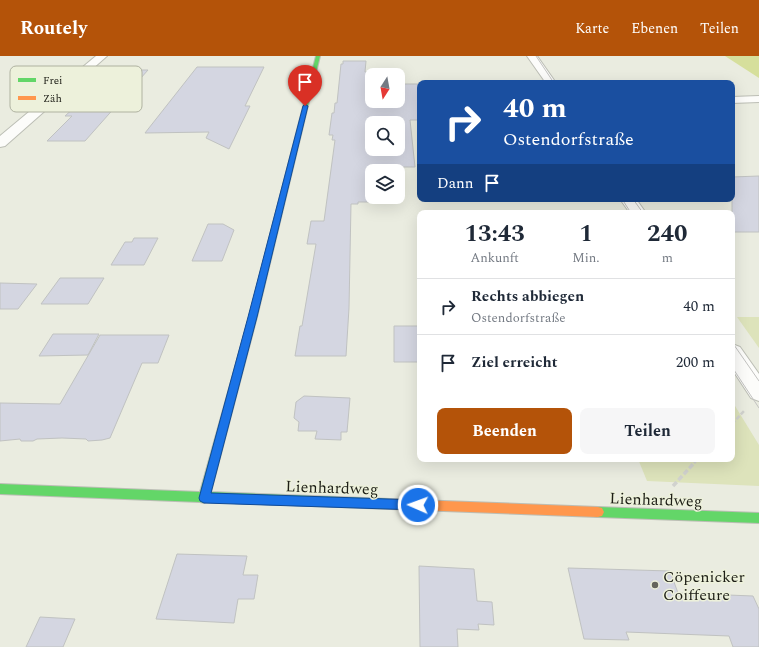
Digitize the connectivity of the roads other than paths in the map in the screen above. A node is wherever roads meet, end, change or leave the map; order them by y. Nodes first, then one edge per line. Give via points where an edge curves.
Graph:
1 (102, 56) edge
2 (318, 56) edge
3 (532, 56) edge
4 (90, 66) edge
5 (549, 80) edge
6 (735, 100) edge
7 (759, 100) edge
8 (36, 112) edge
9 (0, 143) edge
10 (735, 356) edge
11 (759, 392) edge
12 (0, 489) edge
13 (204, 498) junction
14 (759, 518) edge

1 - 4 street
2 - 13 street via 253,317
3 - 5 street
6 - 7 street
8 - 9 street
10 - 11 street
12 - 13 street, Lienhardweg
13 - 14 street, Lienhardweg

